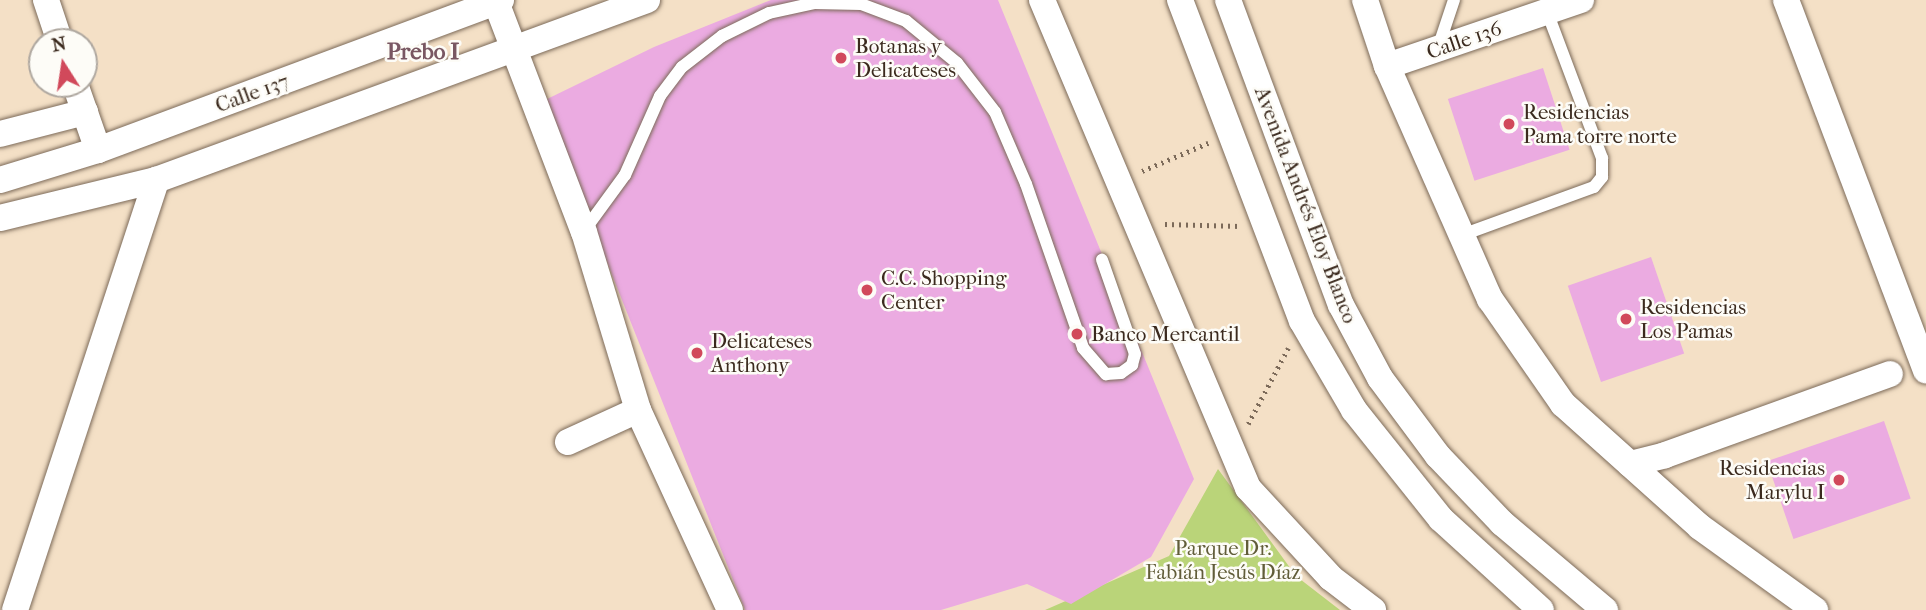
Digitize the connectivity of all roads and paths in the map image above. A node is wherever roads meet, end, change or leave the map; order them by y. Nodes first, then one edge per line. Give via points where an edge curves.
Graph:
1 (46, 0) edge
2 (647, 0) edge
3 (1042, 0) edge
4 (1180, 0) edge
5 (1228, 0) edge
6 (1365, 0) edge
7 (1454, 0) edge
8 (1581, 0) edge
9 (1786, 0) edge
10 (499, 1) edge
11 (1547, 12) junction
12 (55, 28) edge
13 (1438, 49) junction
14 (516, 52) junction
15 (1387, 66) junction
16 (80, 98) edge
17 (85, 113) junction
18 (0, 134) edge
19 (1230, 134) junction
20 (98, 150) junction
21 (0, 180) edge
22 (156, 180) junction
23 (1118, 181) junction
24 (0, 218) edge
25 (1136, 223) junction
26 (1266, 226) junction
27 (583, 232) junction
28 (1462, 235) junction
29 (1102, 260) dead end
30 (1302, 321) junction
31 (1926, 370) edge
32 (1890, 374) dead end
33 (638, 410) junction
34 (568, 442) dead end
35 (1233, 452) junction
36 (1630, 464) junction
37 (15, 610) edge
38 (730, 610) edge
39 (1373, 610) edge
40 (1541, 610) edge
41 (1605, 610) edge
42 (1815, 610) edge

1 - 12 street
2 - 14 street
3 - 23 street
4 - 19 street, Avenida Andrés Eloy Blanco
5 - 41 street, Avenida Andrés Eloy Blanco via 1341,305 1380,378 1438,456 1502,523
6 - 15 street
7 - 13 lane
8 - 11 street, Calle 136
9 - 31 street
10 - 14 street
10 - 20 street, Calle 137
11 - 13 street, Calle 136
11 - 28 lane via 1602,158 1602,177 1594,187
13 - 15 street, Calle 136
14 - 22 street
14 - 27 street
15 - 28 street
16 - 17 street
17 - 18 street
17 - 20 street
19 - 23 path
19 - 26 street, Avenida Andrés Eloy Blanco
20 - 21 street, Calle 137
22 - 24 street
22 - 37 street
23 - 25 street
25 - 26 path
25 - 35 street
26 - 30 street, Avenida Andrés Eloy Blanco
27 - 29 lane via 625,175 660,96 682,67 722,36 769,13 814,3 861,4 906,21 957,63 995,113 1026,184 1083,348 1106,374 1121,373 1132,365 1135,354
27 - 33 street
28 - 36 street via 1490,299 1563,404
30 - 35 path
30 - 40 street, Avenida Andrés Eloy Blanco via 1354,410 1441,519
32 - 36 street
33 - 34 street
33 - 38 street
35 - 39 street via 1248,488 1331,578
36 - 42 street via 1700,527

